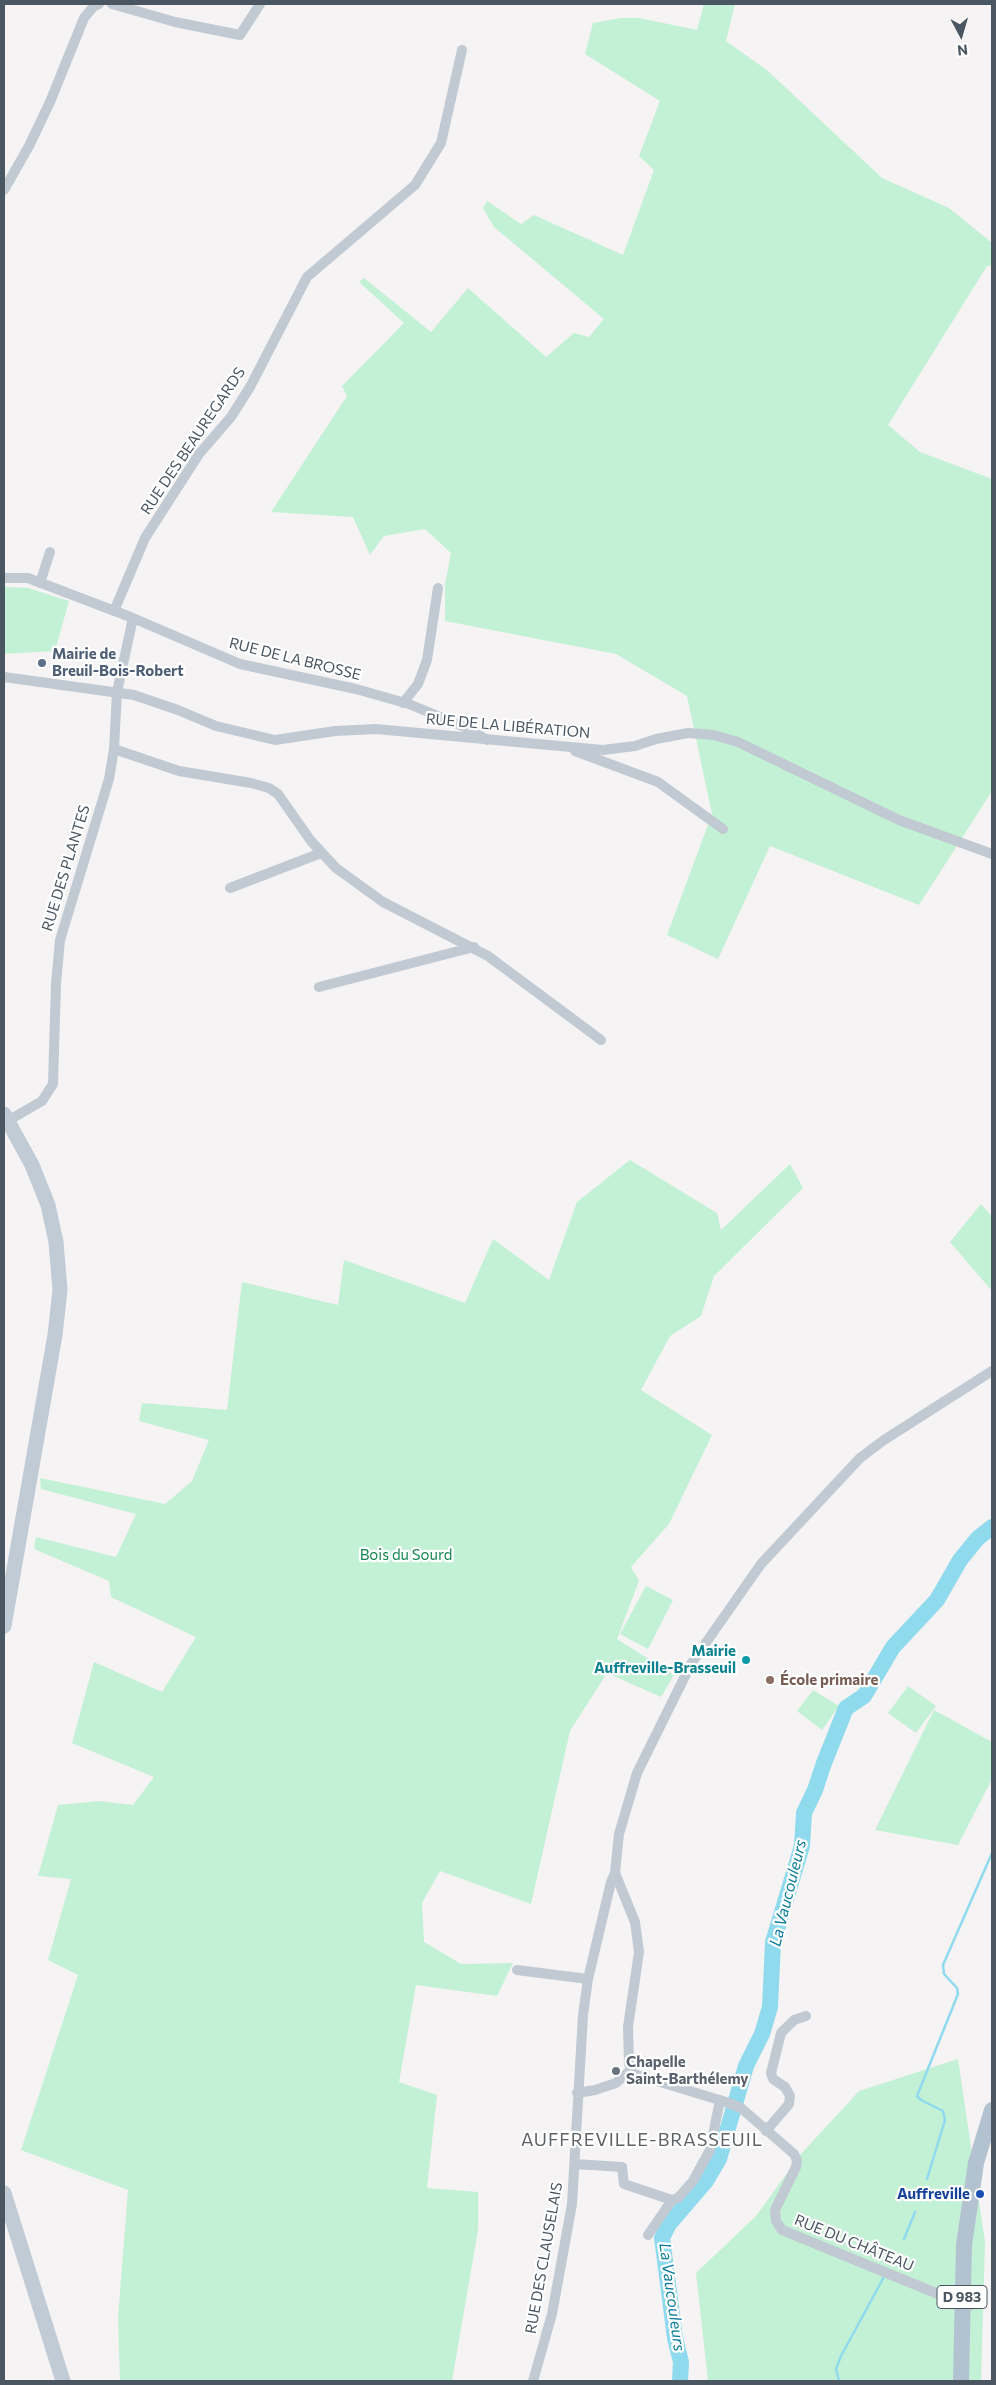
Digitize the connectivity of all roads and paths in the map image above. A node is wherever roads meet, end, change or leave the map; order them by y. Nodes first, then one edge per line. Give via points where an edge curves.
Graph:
1 (99, 4) edge
2 (112, 4) edge
3 (260, 4) edge
4 (462, 50) dead end
5 (4, 190) edge
6 (50, 552) dead end
7 (4, 578) edge
8 (40, 583) junction
9 (438, 588) dead end
10 (114, 610) junction
11 (133, 618) junction
12 (4, 677) edge
13 (117, 692) junction
14 (403, 703) junction
15 (487, 740) junction
16 (564, 747) junction
17 (114, 749) junction
18 (723, 829) dead end
19 (321, 853) junction
20 (992, 854) edge
21 (230, 888) dead end
22 (474, 947) junction
23 (319, 987) dead end
24 (601, 1040) dead end
25 (5, 1119) edge
26 (992, 1371) edge
27 (4, 1626) edge
28 (615, 1873) junction
29 (517, 1970) dead end
30 (588, 1979) junction
31 (806, 2016) dead end
32 (631, 2070) junction
33 (577, 2093) junction
34 (723, 2101) junction
35 (992, 2110) edge
36 (766, 2131) junction
37 (574, 2164) junction
38 (4, 2193) edge
39 (672, 2200) junction
40 (648, 2235) dead end
41 (20, 2246) junction
42 (967, 2304) junction
43 (54, 2381) edge
44 (63, 2381) edge
45 (533, 2381) edge
46 (961, 2381) edge
47 (970, 2381) edge

1 - 5 street via 84,18 50,102
2 - 3 street via 175,22 240,35
4 - 10 street, RUE DES BEAUREGARDS via 441,143 415,185 306,278 231,417 199,454 145,538
6 - 8 street
7 - 8 street, RUE DE LA BROSSE via 28,578
8 - 10 street, RUE DE LA BROSSE
9 - 14 street via 427,660 418,684
10 - 11 street, RUE DE LA BROSSE
11 - 13 street, RUE DES PLANTES
11 - 14 street, RUE DE LA BROSSE via 240,664
12 - 13 street, RUE DE LA LIBÉRATION
13 - 15 street, RUE DE LA LIBÉRATION via 178,710 216,726 275,740 376,729
13 - 17 street, RUE DES PLANTES
14 - 15 street, RUE DE LA BROSSE via 469,728
15 - 16 street, RUE DE LA LIBÉRATION
16 - 18 street via 658,782
16 - 20 street, RUE DE LA LIBÉRATION via 603,750 635,746 656,738 714,735 738,742 899,820
17 - 19 street via 179,771 269,788 278,794
17 - 25 street, RUE DES PLANTES via 109,779 60,940 53,1084 42,1101
19 - 21 street
19 - 22 street via 383,902
22 - 23 street
22 - 24 street
25 - 27 main road via 45,1196 54,1229 60,1290
26 - 28 street via 860,1458 761,1564 691,1664 637,1773 619,1834
28 - 30 street, RUE DES CLAUSELAIS via 610,1882
28 - 32 street via 635,1922 639,1952 628,2027
29 - 30 street
30 - 33 street, RUE DES CLAUSELAIS
31 - 36 street via 794,2020 781,2033 771,2073 772,2079 785,2087 790,2096 789,2104
32 - 33 street via 616,2083
32 - 34 street, RUE DU CHÂTEAU via 640,2077
33 - 37 street, RUE DES CLAUSELAIS
34 - 36 street, RUE DU CHÂTEAU via 741,2108
34 - 39 street via 710,2150 694,2180 678,2198
35 - 42 main road, D 983 via 976,2163 969,2214 973,2244
36 - 42 street, RUE DU CHÂTEAU via 797,2160 775,2210 776,2221 782,2230
37 - 39 street via 622,2167 624,2184
37 - 45 street, RUE DES CLAUSELAIS via 572,2204 552,2314
38 - 41 main road
39 - 40 street
41 - 43 main road
41 - 44 main road
42 - 46 main road, D 983
42 - 47 main road, D 983

